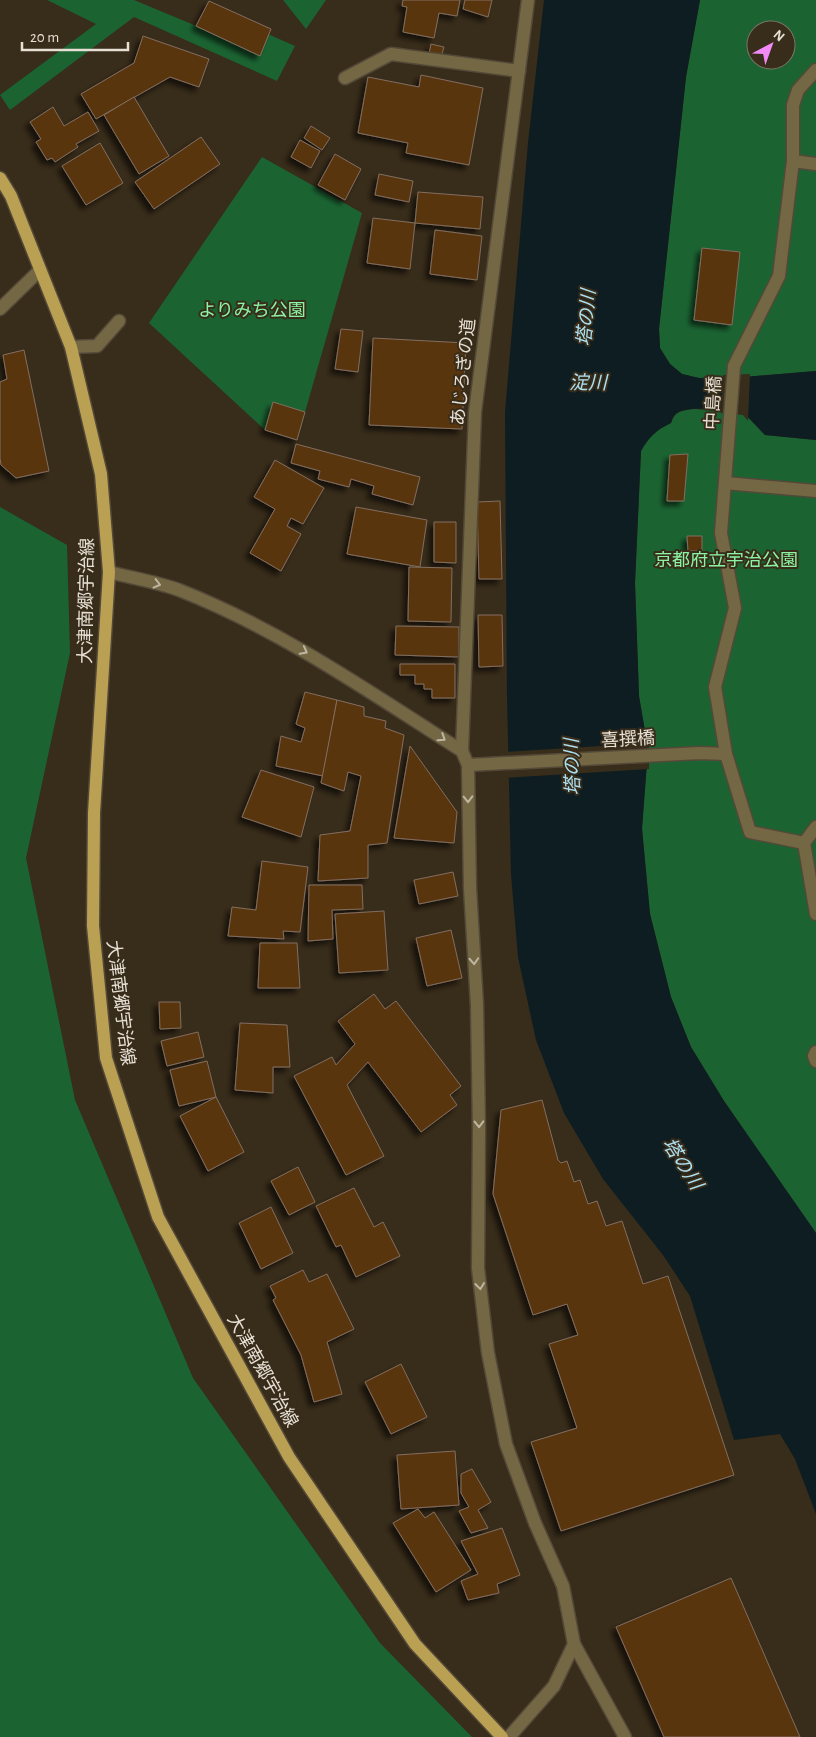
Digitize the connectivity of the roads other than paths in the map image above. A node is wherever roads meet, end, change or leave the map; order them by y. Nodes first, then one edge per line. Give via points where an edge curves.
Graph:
1 (528, 0) edge
2 (816, 70) edge
3 (519, 71) junction
4 (345, 78) dead end
5 (794, 160) junction
6 (816, 164) edge
7 (0, 178) edge
8 (40, 270) junction
9 (0, 309) edge
10 (119, 321) dead end
11 (71, 347) junction
12 (725, 483) junction
13 (816, 491) edge
14 (109, 572) junction
15 (462, 751) junction
16 (726, 754) junction
17 (468, 765) junction
18 (816, 827) edge
19 (804, 843) junction
20 (816, 914) edge
21 (816, 1052) edge
22 (816, 1061) edge
23 (574, 1644) junction
24 (502, 1737) edge
25 (508, 1737) edge
26 (625, 1737) edge

1 - 3 street, あじろぎの道
2 - 5 street via 798,90 793,105
3 - 4 street via 391,54
3 - 15 street, あじろぎの道 via 476,412
5 - 6 street
5 - 12 street, 中島橋 via 779,276 734,366
7 - 8 main road, 大津南郷宇治線 via 11,196
8 - 9 street
8 - 11 main road, 大津南郷宇治線
10 - 11 street via 97,346
11 - 14 main road, 大津南郷宇治線 via 101,474
12 - 13 street
12 - 16 street, 中島橋 via 722,533 735,608 715,687
14 -> 15 street via 178,590 234,615 310,654
14 - 24 main road, 大津南郷宇治線 via 94,813 93,926 106,1058 158,1217 289,1457 415,1644
15 - 17 street
16 - 17 street, 喜撰橋
16 - 19 street, 中島橋 via 750,832
17 -> 23 street via 470,888 477,1005 479,1278 488,1353 506,1444 535,1523 563,1586
18 - 19 street
19 - 20 street
21 - 22 street
23 - 25 street via 554,1686
23 - 26 street

